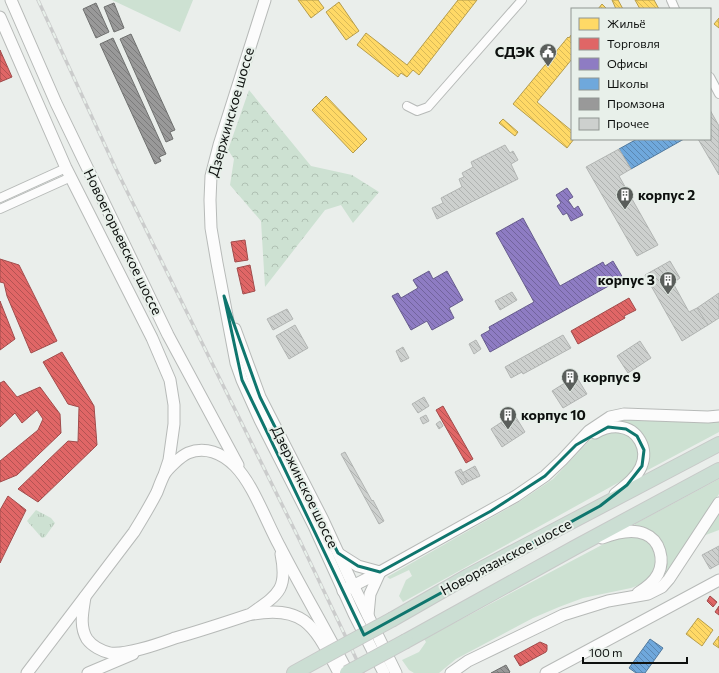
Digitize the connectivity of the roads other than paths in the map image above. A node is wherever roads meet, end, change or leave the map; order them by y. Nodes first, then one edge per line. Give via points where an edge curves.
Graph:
1 (11, 0) edge
2 (265, 0) edge
3 (522, 0) edge
4 (0, 17) edge
5 (711, 79) edge
6 (719, 94) edge
7 (407, 106) dead end
8 (69, 172) junction
9 (0, 198) edge
10 (0, 209) edge
11 (719, 416) edge
12 (265, 417) junction
13 (719, 444) edge
14 (576, 445) junction
15 (719, 470) edge
16 (164, 475) junction
17 (246, 479) junction
18 (719, 503) edge
19 (600, 506) junction
20 (279, 546) junction
21 (574, 548) junction
22 (338, 553) junction
23 (380, 572) junction
24 (719, 580) edge
25 (348, 588) junction
26 (86, 597) junction
27 (631, 597) junction
28 (248, 615) junction
29 (368, 617) junction
30 (152, 646) junction
31 (394, 672) edge
32 (27, 673) edge
33 (88, 673) edge
34 (294, 673) edge
35 (339, 673) edge
36 (347, 673) edge
37 (451, 673) edge
38 (546, 673) edge

1 - 17 main road, Новоегорьевское шоссе via 56,103 165,329
2 - 12 main road, Дзержинское шоссе via 220,140 211,176 210,200 211,228 236,363 242,380
3 - 7 street via 428,106 417,111
4 - 8 main road, Новоегорьевское шоссе
5 - 6 street
8 - 9 street
8 - 10 street
8 - 16 main road, Новоегорьевское шоссе via 152,338 170,380 174,424 169,460
11 - 14 main road via 624,414 610,417 600,423
12 - 22 main road, Дзержинское шоссе via 323,520
12 - 25 main road, Дзержинское шоссе via 314,526
13 - 19 highway, Новорязанское шоссе
14 - 19 main road via 608,427 626,429 641,442 644,450 642,466 627,485
14 - 23 main road via 545,476 516,496
15 - 21 highway, Новорязанское шоссе
16 - 17 main road via 188,454 204,450 228,460
16 - 26 main road via 141,521
17 - 20 main road
18 - 27 main road via 662,587 648,594
19 - 34 highway, Новорязанское шоссе, bridge
20 - 28 main road via 284,573 280,588 270,601
20 - 36 main road
21 - 27 main road via 621,532 638,532 651,537 661,553 661,568 653,582
21 - 36 highway, Новорязанское шоссе, bridge
22 - 23 main road via 358,566
22 - 25 main road, Дзержинское шоссе
23 - 25 main road
23 - 29 main road via 370,594
24 - 38 main road
25 - 29 main road, Дзержинское шоссе
25 - 31 main road, Дзержинское шоссе
26 - 30 main road via 82,618 83,630 94,646 111,653
26 - 32 main road
27 - 37 main road via 608,601 563,615 468,661
28 - 30 main road
28 - 35 main road via 280,612 300,618 316,632
29 - 31 main road, Дзержинское шоссе
30 - 33 main road

